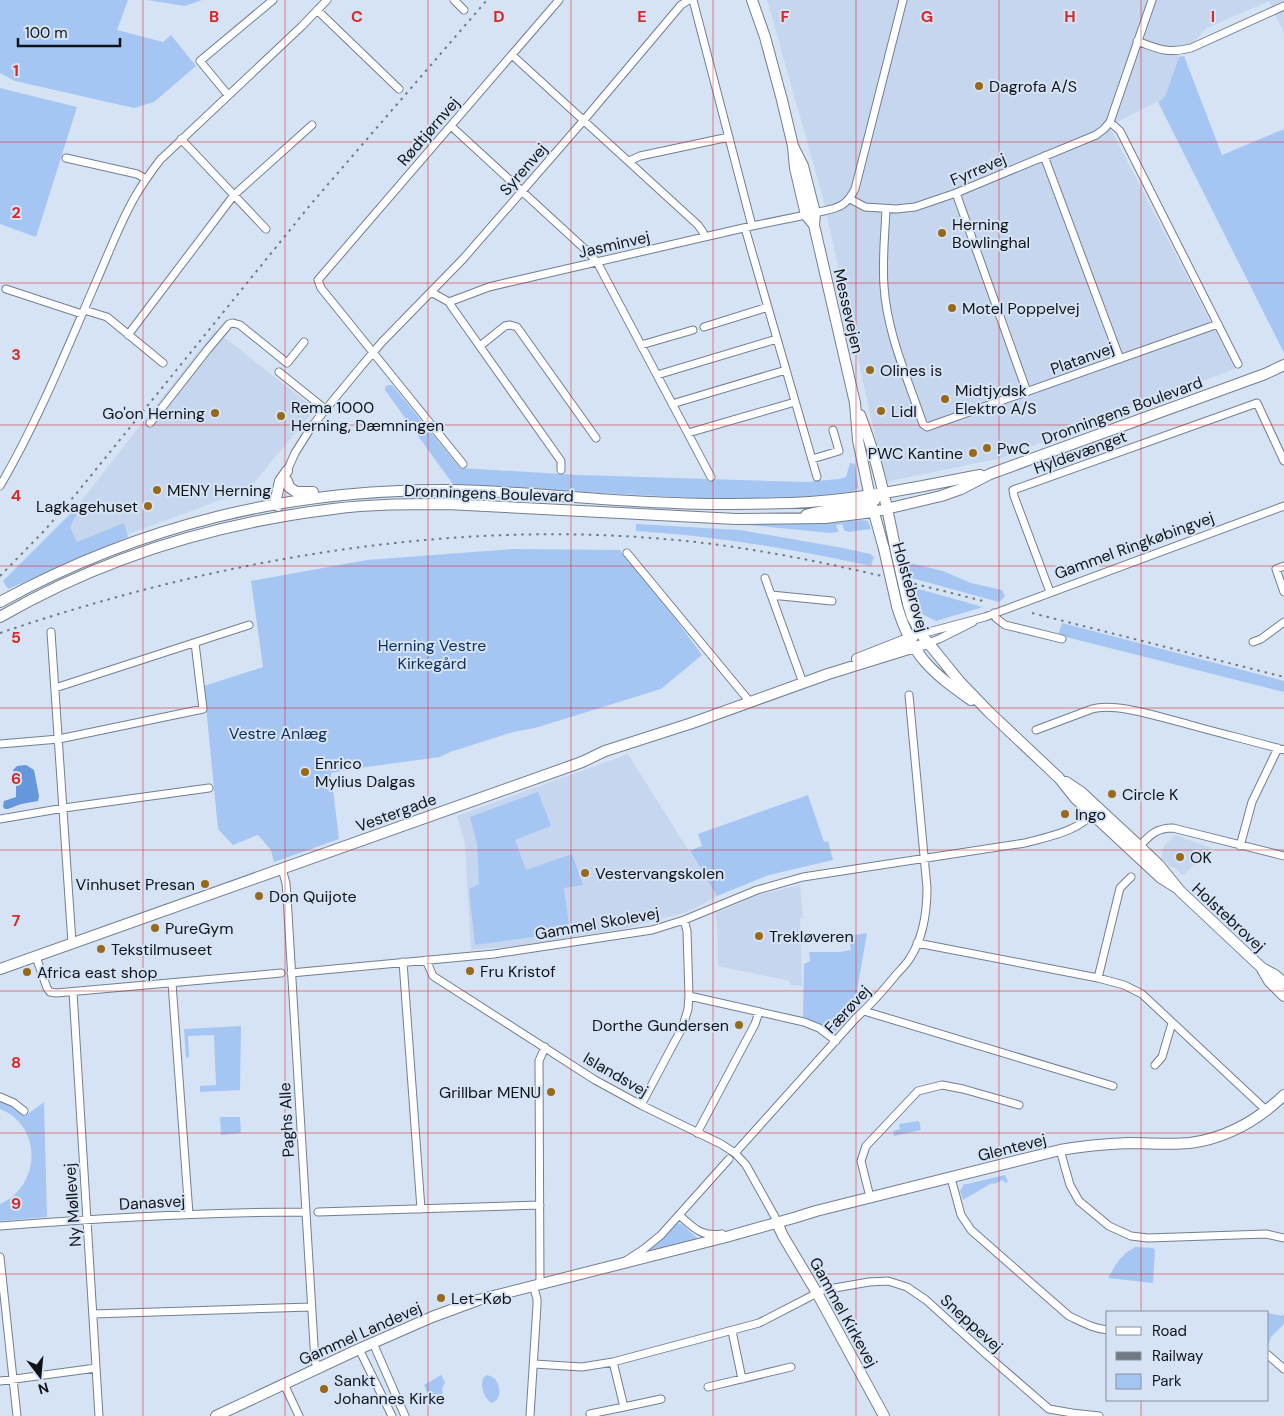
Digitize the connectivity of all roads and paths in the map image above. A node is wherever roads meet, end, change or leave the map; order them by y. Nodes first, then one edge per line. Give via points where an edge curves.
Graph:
1 (273, 0) edge
2 (327, 0) edge
3 (454, 0) edge
4 (559, 0) edge
5 (689, 0) edge
6 (693, 0) edge
7 (752, 0) edge
8 (903, 0) edge
9 (1152, 0) edge
10 (1284, 6) edge
11 (317, 10) junction
12 (464, 10) dead end
13 (1137, 41) junction
14 (512, 55) junction
15 (399, 89) dead end
16 (228, 95) junction
17 (584, 120) junction
18 (1110, 122) junction
19 (312, 125) dead end
20 (451, 126) junction
21 (729, 137) junction
22 (181, 139) junction
23 (1044, 156) junction
24 (66, 158) dead end
25 (629, 162) junction
26 (146, 179) junction
27 (523, 191) junction
28 (956, 193) junction
29 (234, 195) junction
30 (850, 199) junction
31 (886, 209) junction
32 (811, 214) junction
33 (748, 227) junction
34 (266, 229) dead end
35 (704, 237) junction
36 (597, 262) junction
37 (6, 289) dead end
38 (431, 292) junction
39 (449, 302) junction
40 (768, 307) junction
41 (83, 312) junction
42 (1218, 324) junction
43 (704, 327) dead end
44 (693, 330) dead end
45 (128, 335) junction
46 (777, 339) junction
47 (304, 342) dead end
48 (641, 345) junction
49 (480, 346) junction
50 (373, 352) junction
51 (1120, 359) junction
52 (163, 363) dead end
53 (1238, 364) dead end
54 (1284, 365) edge
55 (1284, 369) edge
56 (786, 370) junction
57 (279, 372) dead end
58 (1266, 374) junction
59 (657, 375) junction
60 (1027, 392) junction
61 (795, 402) junction
62 (855, 403) junction
63 (672, 404) junction
64 (325, 409) junction
65 (150, 423) dead end
66 (833, 430) dead end
67 (688, 433) junction
68 (596, 438) dead end
69 (812, 459) junction
70 (1284, 461) edge
71 (463, 464) dead end
72 (561, 470) dead end
73 (990, 474) junction
74 (287, 476) junction
75 (710, 477) dead end
76 (817, 477) dead end
77 (0, 486) edge
78 (335, 495) junction
79 (878, 502) junction
80 (279, 504) junction
81 (405, 504) junction
82 (1284, 506) edge
83 (222, 529) junction
84 (627, 553) dead end
85 (1284, 566) edge
86 (765, 578) dead end
87 (1050, 592) junction
88 (1284, 592) edge
89 (771, 595) junction
90 (832, 601) dead end
91 (0, 602) edge
92 (994, 613) junction
93 (985, 616) junction
94 (0, 617) edge
95 (1284, 622) edge
96 (249, 625) dead end
97 (51, 632) dead end
98 (1062, 639) dead end
99 (919, 641) junction
100 (1253, 642) dead end
101 (195, 643) junction
102 (803, 683) junction
103 (55, 688) junction
104 (909, 695) dead end
105 (750, 702) junction
106 (989, 712) junction
107 (1036, 730) dead end
108 (59, 739) junction
109 (0, 744) edge
110 (1281, 749) edge
111 (209, 788) dead end
112 (64, 808) junction
113 (1095, 810) junction
114 (0, 819) edge
115 (1240, 846) junction
116 (1137, 849) junction
117 (1284, 856) edge
118 (925, 859) junction
119 (282, 869) junction
120 (1131, 877) dead end
121 (684, 920) junction
122 (72, 943) junction
123 (917, 943) junction
124 (36, 957) junction
125 (426, 960) junction
126 (403, 962) junction
127 (1262, 968) junction
128 (0, 969) edge
129 (291, 973) junction
130 (282, 974) dead end
131 (1098, 978) junction
132 (172, 983) junction
133 (1284, 983) edge
134 (73, 992) junction
135 (689, 996) junction
136 (1284, 996) edge
137 (864, 1011) junction
138 (758, 1012) junction
139 (1172, 1023) junction
140 (836, 1041) junction
141 (545, 1047) junction
142 (1155, 1065) dead end
143 (1113, 1086) dead end
144 (1284, 1095) edge
145 (0, 1097) edge
146 (641, 1105) junction
147 (1019, 1105) dead end
148 (24, 1111) dead end
149 (1267, 1111) junction
150 (697, 1133) junction
151 (1060, 1150) junction
152 (735, 1153) junction
153 (729, 1159) dead end
154 (951, 1178) junction
155 (870, 1197) junction
156 (540, 1205) junction
157 (421, 1209) junction
158 (305, 1212) junction
159 (318, 1212) dead end
160 (189, 1214) junction
161 (679, 1215) junction
162 (87, 1219) junction
163 (777, 1223) junction
164 (0, 1226) edge
165 (740, 1233) junction
166 (1283, 1236) edge
167 (0, 1257) edge
168 (623, 1263) junction
169 (537, 1285) junction
170 (817, 1293) junction
171 (311, 1307) junction
172 (93, 1314) junction
173 (1106, 1330) edge
174 (732, 1331) junction
175 (373, 1343) junction
176 (359, 1349) junction
177 (1269, 1356) edge
178 (613, 1362) junction
179 (534, 1364) junction
180 (791, 1367) dead end
181 (96, 1368) junction
182 (320, 1368) junction
183 (1284, 1369) edge
184 (742, 1379) junction
185 (13, 1380) junction
186 (0, 1382) edge
187 (284, 1384) junction
188 (708, 1387) dead end
189 (661, 1399) dead end
190 (624, 1407) junction
191 (235, 1412) edge
192 (590, 1414) dead end
193 (402, 1415) edge
194 (882, 1415) edge
195 (17, 1416) edge
196 (100, 1416) edge
197 (216, 1416) edge
198 (299, 1416) edge
199 (392, 1416) edge
200 (530, 1416) edge
201 (1098, 1416) edge

1 - 16 street via 200,61
2 - 11 street
3 - 12 street
4 - 14 street, Rødtjørnvej
5 - 17 street, Syrenvej via 681,5
6 - 21 street
7 - 32 main road, Messevejen via 794,146 803,166
8 - 30 street
9 - 13 street
10 - 13 street via 1191,48 1171,52
11 - 15 street
11 - 16 street
13 - 18 street
14 - 17 street
14 - 20 street, Rødtjørnvej
16 - 22 street
17 - 25 street
17 - 27 street, Syrenvej
18 - 23 street, Fyrrevej via 1096,135
18 - 42 street via 1120,131
19 - 29 street
20 - 27 street
20 - 50 street, Rødtjørnvej via 318,280
21 - 25 street via 640,156
21 - 33 street
22 - 26 street
22 - 29 street
23 - 28 street, Fyrrevej
23 - 51 street
24 - 26 street via 137,174
25 - 35 street via 698,225
26 - 41 street
27 - 36 street
27 - 38 street, Syrenvej
28 - 31 street, Fyrrevej via 916,207
28 - 60 street
29 - 34 street
29 - 45 street
30 - 31 street, Fyrrevej via 865,207
30 - 32 street, Jasminvej via 844,204
31 - 60 street, Platanvej via 884,285 887,310 923,424 927,427
32 - 33 street, Jasminvej
32 - 62 main road, Messevejen
33 - 35 street, Jasminvej
33 - 40 street
35 - 36 street, Jasminvej
36 - 39 street, Jasminvej via 496,286
36 - 48 street
37 - 41 street
38 - 39 street
38 - 50 street, Syrenvej
39 - 49 street
40 - 43 street
40 - 46 street
41 - 45 street via 107,317
41 - 77 street via 54,381
42 - 51 street, Platanvej
42 - 53 street
44 - 48 street
45 - 52 street
46 - 56 street
46 - 59 street
47 - 65 street via 287,362 240,325 229,324
48 - 59 street
49 - 68 street via 505,326 518,327
49 - 72 street via 561,461
50 - 64 street, Syrenvej
50 - 71 street
51 - 60 street, Platanvej
54 - 58 main road, Dronningens Boulevard
55 - 58 main road, Dronningens Boulevard
56 - 61 street
56 - 63 street
57 - 64 street
58 - 73 main road, Dronningens Boulevard
59 - 63 street
61 - 67 street
61 - 69 street
62 - 79 main road, Messevejen via 858,440
62 - 79 main road, Messevejen via 869,438
63 - 67 street
64 - 74 street, Syrenvej via 300,444
66 - 69 street via 839,451
67 - 75 street
69 - 76 street
70 - 87 street, Hyldevænget via 1257,404 1013,490
73 - 79 main road, Dronningens Boulevard via 958,479 936,489
73 - 79 main road, Dronningens Boulevard via 941,496
74 - 78 main road via 289,487 296,492 325,491
74 - 80 main road
78 - 79 main road, Dronningens Boulevard via 455,490 675,504
78 - 80 main road, Dronningens Boulevard
79 - 81 main road, Dronningens Boulevard via 791,519
79 - 99 main road, Holstebrovej, bridge via 903,605 903,626
80 - 81 main road via 286,509 353,501
80 - 83 main road via 270,512 246,516
80 - 91 main road, Dronningens Boulevard via 218,516 138,539 70,566
81 - 83 main road, Dronningens Boulevard via 326,510
82 - 87 street, Gammel Ringkøbingvej
83 - 94 main road, Dronningens Boulevard via 110,564
84 - 105 street
85 - 88 street via 1276,569
86 - 89 street
87 - 92 street, Gammel Ringkøbingvej
89 - 90 street
89 - 102 street
92 - 93 street, Gammel Ringkøbingvej
92 - 98 street via 1005,625
93 - 99 street, Gammel Ringkøbingvej
93 - 99 street, Gammel Ringkøbingvej via 939,640
95 - 100 street
96 - 101 street
97 - 103 street
99 - 102 main road, Vestergade via 846,663
99 - 106 main road, Holstebrovej
99 - 106 main road, Holstebrovej via 932,671
101 - 103 street
101 - 108 street via 203,709
102 - 105 main road, Vestergade
103 - 108 street
104 - 118 street, Færøvej
105 - 119 main road, Vestergade via 605,751 574,765
106 - 113 main road, Holstebrovej via 1076,798
107 - 110 street via 1092,709 1109,707
108 - 109 street
108 - 112 street
110 - 115 street via 1252,802
111 - 112 street
112 - 114 street
112 - 122 street
113 - 116 main road, Holstebrovej
113 - 118 street, Gammel Skolevej via 1077,827 1051,836
115 - 116 street via 1165,828 1156,831
115 - 117 street
116 - 127 main road, Holstebrovej via 1159,864 1176,888
118 - 121 street, Gammel Skolevej via 815,874 757,890
118 - 123 street, Færøvej via 927,898
119 - 122 main road, Vestergade
119 - 129 street, Paghs Alle via 286,883
120 - 131 street via 1120,888
121 - 125 street, Gammel Skolevej via 652,930 589,940
121 - 135 street
122 - 124 main road, Vestergade
123 - 131 street
123 - 137 street, Færøvej via 910,958
124 - 128 main road, Vestergade
124 - 134 street via 50,992
125 - 126 street, Gammel Skolevej
125 - 141 street, Islandsvej via 433,976
126 - 129 street, Gammel Skolevej
126 - 157 street
127 - 133 main road, Holstebrovej
127 - 136 main road, Holstebrovej
129 - 158 street, Paghs Alle
130 - 132 street
131 - 139 street via 1142,994
132 - 134 street
132 - 160 street
134 - 162 street, Ny Møllevej
135 - 138 street
135 - 146 street via 683,1026
137 - 140 street, Færøvej
137 - 143 street
138 - 140 street via 804,1022
138 - 150 street via 755,1024
139 - 142 street via 1162,1057
139 - 149 street
140 - 152 street, Færøvej
141 - 146 street, Islandsvej
141 - 156 street via 539,1061
144 - 149 main road, Glentevej
145 - 148 street
146 - 150 street, Islandsvej
147 - 155 street via 942,1085 918,1091 866,1146 861,1161
149 - 151 main road, Glentevej via 1237,1130 1207,1140 1095,1144
150 - 152 street, Islandsvej
151 - 154 main road, Glentevej
151 - 166 street via 1070,1185 1079,1201 1109,1226 1131,1236
152 - 163 street, Islandsvej via 746,1165
153 - 161 street
154 - 155 main road, Glentevej
154 - 173 street via 961,1215 971,1230 1069,1316
155 - 163 main road, Glentevej
156 - 157 street
156 - 169 street
157 - 159 street
158 - 160 street, Danasvej
158 - 171 street, Paghs Alle
160 - 162 street, Danasvej
161 - 165 street, Glentevej via 705,1234
161 - 168 street via 657,1239
162 - 164 street, Danasvej
162 - 172 street, Ny Møllevej
163 - 165 main road, Glentevej
163 - 170 main road, Gammel Kirkevej
165 - 168 main road, Glentevej
167 - 185 street
168 - 169 main road, Gammel Landevej
169 - 175 main road, Gammel Landevej via 488,1297
169 - 179 street
170 - 174 street, Sneppevej via 759,1323
170 - 194 main road, Gammel Kirkevej
170 - 201 street, Sneppevej via 869,1282 888,1281 907,1287 926,1300 1049,1409
171 - 172 street
171 - 182 street, Paghs Alle via 315,1362
172 - 181 street, Ny Møllevej
174 - 178 street, Sneppevej
174 - 184 street
175 - 176 main road, Gammel Landevej
175 - 193 street
176 - 182 main road, Gammel Landevej
176 - 199 street
177 - 183 street
178 - 179 street, Sneppevej via 582,1367
178 - 190 street
179 - 200 street
180 - 184 street
181 - 185 street
181 - 196 street, Ny Møllevej
182 - 187 main road, Gammel Landevej
184 - 188 street
185 - 186 street
185 - 195 street
187 - 191 main road, Gammel Landevej
187 - 198 street
189 - 190 street
190 - 192 street
191 - 197 main road, Gammel Landevej

